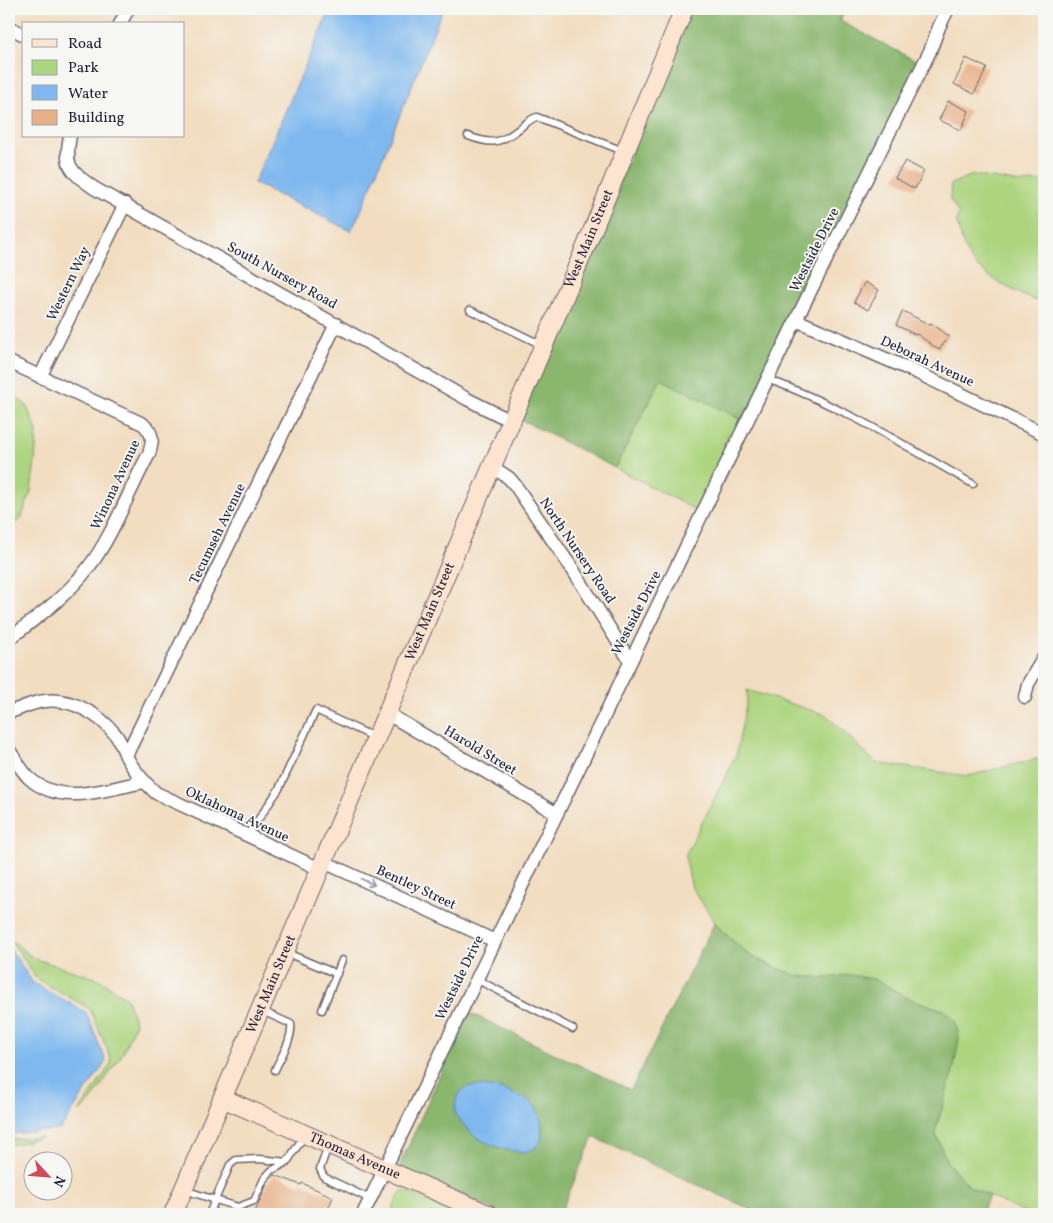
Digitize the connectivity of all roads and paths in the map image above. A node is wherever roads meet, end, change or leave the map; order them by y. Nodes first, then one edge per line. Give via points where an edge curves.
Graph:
1 (128, 9) edge
2 (684, 9) edge
3 (941, 9) edge
4 (948, 9) edge
5 (121, 22) edge
6 (9, 27) edge
7 (939, 27) junction
8 (22, 34) edge
9 (468, 136) dead end
10 (70, 138) edge
11 (625, 152) junction
12 (126, 204) junction
13 (470, 310) dead end
14 (796, 320) junction
15 (336, 324) junction
16 (543, 346) junction
17 (9, 362) edge
18 (40, 377) junction
19 (767, 379) junction
20 (511, 421) junction
21 (1044, 434) edge
22 (491, 466) junction
23 (973, 484) dead end
24 (9, 639) edge
25 (1044, 656) edge
26 (630, 661) junction
27 (1025, 697) dead end
28 (9, 712) edge
29 (388, 714) junction
30 (377, 739) junction
31 (9, 750) edge
32 (126, 756) junction
33 (144, 782) junction
34 (557, 814) junction
35 (247, 836) junction
36 (322, 866) junction
37 (495, 941) junction
38 (286, 952) junction
39 (342, 960) dead end
40 (337, 974) junction
41 (476, 979) junction
42 (261, 1010) junction
43 (322, 1010) dead end
44 (572, 1029) dead end
45 (274, 1070) dead end
46 (222, 1098) junction
47 (305, 1135) junction
48 (328, 1145) junction
49 (287, 1162) junction
50 (384, 1170) junction
51 (184, 1190) junction
52 (370, 1199) junction
53 (216, 1200) junction
54 (173, 1214) edge
55 (209, 1214) edge
56 (363, 1214) edge
57 (488, 1214) edge

1 - 5 street
2 - 11 main road, West Main Street
3 - 7 street, Westside Drive
4 - 7 street, Westside Drive
6 - 8 street
7 - 14 street, Westside Drive
9 - 11 lane via 495,142 505,139 530,118 537,117
10 - 12 street, South Nursery Road via 68,164 75,173 94,188
11 - 16 main road, West Main Street
12 - 15 street, South Nursery Road
12 - 18 street, Western Way
13 - 16 lane
14 - 19 street, Westside Drive
14 - 21 street, Deborah Avenue via 918,373
15 - 20 street, South Nursery Road
15 - 32 street, Tecumseh Avenue
16 - 20 main road, West Main Street
17 - 18 street, Winona Avenue
18 - 24 street, Winona Avenue via 143,424 153,441 104,546 89,568 55,604
19 - 23 lane via 881,431
19 - 26 street, Westside Drive
20 - 22 main road, West Main Street
22 - 26 street, North Nursery Road via 515,485
22 - 29 main road, West Main Street
25 - 27 street via 1028,684
26 - 34 street, Westside Drive
28 - 32 street, Oklahoma Avenue via 48,700 74,704 108,726
29 - 30 main road, West Main Street
29 - 34 street, Harold Street
30 - 35 lane via 316,710 279,788
30 - 36 main road, West Main Street
31 - 33 street via 28,777 49,790 99,792
32 - 33 street, Oklahoma Avenue
33 - 35 street, Oklahoma Avenue via 156,793
34 - 37 street, Westside Drive
35 - 36 street, Oklahoma Avenue
36 -> 37 street, Bentley Street
36 - 38 main road, West Main Street
37 - 41 street, Westside Drive
38 - 40 lane
38 - 42 main road, West Main Street
39 - 40 lane
40 - 43 lane
41 - 44 lane
41 - 50 street, Westside Drive
42 - 45 lane via 290,1024 289,1039
42 - 46 main road, West Main Street
46 - 47 main road, Thomas Avenue
46 - 51 main road, West Main Street
47 - 48 main road, Thomas Avenue
47 - 49 lane
48 - 50 main road, Thomas Avenue
48 - 52 lane via 320,1169 324,1177
49 - 53 lane via 264,1178 254,1201 238,1207
49 - 53 lane via 236,1160 230,1165
50 - 52 street, Westside Drive
50 - 57 main road, Thomas Avenue
51 - 53 lane
51 - 54 main road, West Main Street
52 - 56 street, Westside Drive
53 - 55 lane

